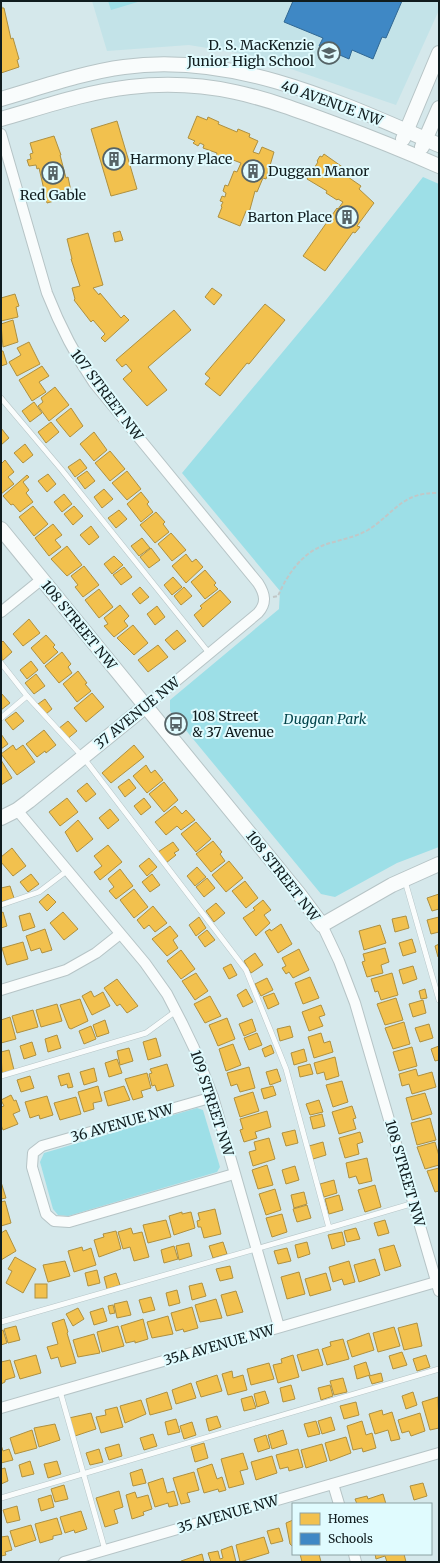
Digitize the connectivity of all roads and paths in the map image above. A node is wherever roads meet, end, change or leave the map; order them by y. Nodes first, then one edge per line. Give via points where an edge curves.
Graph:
1 (439, 52) edge
2 (1, 98) edge
3 (439, 108) edge
4 (1, 119) edge
5 (406, 131) junction
6 (1, 134) edge
7 (426, 139) junction
8 (439, 145) edge
9 (399, 148) junction
10 (418, 156) junction
11 (439, 166) edge
12 (1, 398) edge
13 (439, 493) edge
14 (1, 529) edge
15 (42, 580) junction
16 (265, 600) junction
17 (1, 612) edge
18 (210, 653) junction
19 (1, 663) edge
20 (27, 696) junction
21 (146, 706) junction
22 (1, 718) edge
23 (83, 757) junction
24 (17, 810) junction
25 (1, 818) edge
26 (439, 864) edge
27 (68, 870) junction
28 (405, 878) junction
29 (1, 905) edge
30 (322, 925) junction
31 (120, 934) junction
32 (1, 990) edge
33 (439, 1000) edge
34 (176, 1011) junction
35 (1, 1076) edge
36 (213, 1097) junction
37 (234, 1174) junction
38 (414, 1203) junction
39 (329, 1228) junction
40 (256, 1249) junction
41 (438, 1287) edge
42 (1, 1322) edge
43 (280, 1327) junction
44 (439, 1369) edge
45 (60, 1391) junction
46 (1, 1408) edge
47 (439, 1454) edge
48 (84, 1475) junction
49 (333, 1484) junction
50 (1, 1498) edge
51 (339, 1503) edge
52 (105, 1550) junction
53 (64, 1562) edge

1 - 5 street
2 - 5 street, 40 AVENUE NW via 124,67 154,64 189,65 229,69 264,78 308,92
3 - 7 street
4 - 9 street, 40 AVENUE NW via 108,90 149,85 194,85 251,94
5 - 7 street, 40 AVENUE NW
5 - 9 street
6 - 16 street, 107 STREET NW via 47,293 73,350 94,383 258,583
7 - 8 street, 40 AVENUE NW
7 - 10 street
9 - 10 street, 40 AVENUE NW
10 - 11 street, 40 AVENUE NW
12 - 18 lane via 62,469
13 - 16 path via 411,497 368,530 314,550 290,572 278,596
14 - 15 street, 108 STREET NW
15 - 17 street
15 - 21 street, 108 STREET NW
16 - 18 street, 37 AVENUE NW via 258,613
18 - 21 street, 37 AVENUE NW
19 - 20 lane
20 - 22 lane
20 - 23 lane
21 - 23 street, 37 AVENUE NW
21 - 30 street, 108 STREET NW
23 - 24 street, 37 AVENUE NW
23 - 39 lane via 246,970 286,1070
24 - 25 street, 37 AVENUE NW
24 - 27 street, 109 STREET NW
26 - 28 street
27 - 29 lane via 39,892
27 - 31 street, 109 STREET NW
28 - 30 street
28 - 33 lane
30 - 38 street, 108 STREET NW via 355,1003
31 - 32 street via 96,953 66,970
31 - 34 street, 109 STREET NW via 167,994
34 - 35 lane via 146,1033
34 - 36 street, 109 STREET NW
36 - 37 street, 109 STREET NW
36 - 37 street, 36 AVENUE NW via 42,1146 33,1153 32,1166 46,1214 54,1222 69,1222
37 - 40 street, 109 STREET NW
38 - 39 lane
38 - 41 street, 108 STREET NW
39 - 40 lane
40 - 42 lane
40 - 43 street, 109 STREET NW
41 - 43 street, 35A AVENUE NW
43 - 45 street, 35A AVENUE NW
44 - 48 lane
45 - 46 street, 35A AVENUE NW
45 - 48 lane
47 - 49 street, 35 AVENUE NW
48 - 50 lane
48 - 52 lane
49 - 51 street
49 - 52 street, 35 AVENUE NW
52 - 53 street, 35 AVENUE NW

